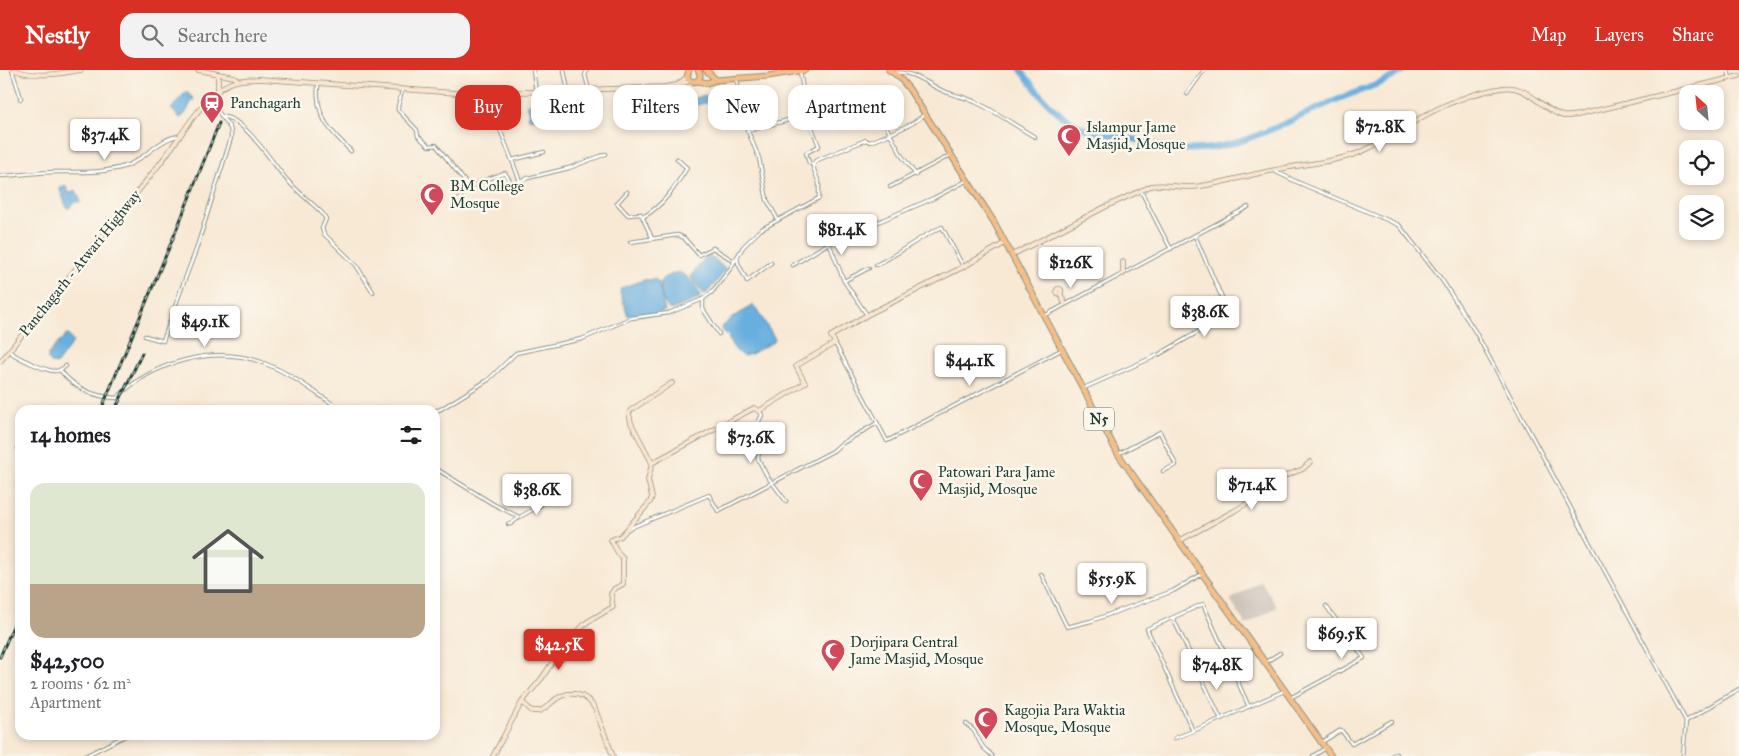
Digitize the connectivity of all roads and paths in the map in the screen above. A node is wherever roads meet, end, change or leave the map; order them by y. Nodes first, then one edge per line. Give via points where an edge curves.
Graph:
1 (13, 70) edge
2 (81, 70) edge
3 (198, 70) edge
4 (533, 70) edge
5 (564, 70) edge
6 (587, 70) edge
7 (689, 70) edge
8 (698, 70) edge
9 (706, 70) edge
10 (802, 70) edge
11 (1204, 70) edge
12 (1728, 70) edge
13 (891, 71) edge
14 (218, 74) junction
15 (1739, 76) edge
16 (715, 78) junction
17 (1730, 78) junction
18 (688, 79) junction
19 (238, 80) junction
20 (738, 80) junction
21 (701, 82) junction
22 (318, 83) junction
23 (535, 85) edge
24 (567, 85) edge
25 (588, 85) edge
26 (804, 85) edge
27 (402, 89) junction
28 (603, 89) edge
29 (218, 90) junction
30 (455, 93) edge
31 (1186, 94) dead end
32 (20, 99) dead end
33 (209, 99) junction
34 (926, 114) junction
35 (222, 117) junction
36 (788, 120) edge
37 (500, 130) edge
38 (813, 130) edge
39 (888, 130) edge
40 (748, 131) junction
41 (890, 134) junction
42 (181, 136) junction
43 (1035, 137) dead end
44 (351, 151) dead end
45 (544, 152) dead end
46 (606, 154) dead end
47 (952, 154) junction
48 (677, 159) dead end
49 (512, 160) junction
50 (813, 165) junction
51 (1272, 170) junction
52 (916, 175) junction
53 (0, 176) edge
54 (968, 180) junction
55 (520, 181) junction
56 (890, 187) dead end
57 (470, 188) junction
58 (1141, 191) junction
59 (626, 192) dead end
60 (457, 206) dead end
61 (1248, 207) dead end
62 (643, 217) junction
63 (778, 220) junction
64 (1195, 236) junction
65 (652, 238) junction
66 (630, 242) dead end
67 (829, 243) junction
68 (1005, 243) junction
69 (1171, 249) junction
70 (1012, 255) junction
71 (737, 256) junction
72 (734, 261) junction
73 (1123, 262) dead end
74 (770, 263) dead end
75 (793, 265) dead end
76 (876, 265) dead end
77 (963, 267) junction
78 (870, 268) dead end
79 (1123, 274) junction
80 (844, 281) junction
81 (373, 292) dead end
82 (1060, 293) dead end
83 (703, 300) junction
84 (1066, 304) junction
85 (867, 315) junction
86 (1044, 316) junction
87 (719, 334) dead end
88 (145, 336) dead end
89 (835, 343) junction
90 (1062, 349) junction
91 (9, 351) junction
92 (0, 362) edge
93 (66, 366) dead end
94 (60, 370) junction
95 (672, 383) dead end
96 (1083, 389) junction
97 (334, 405) edge
98 (440, 409) edge
99 (758, 411) junction
100 (877, 423) junction
101 (1118, 454) junction
102 (1310, 462) dead end
103 (652, 463) junction
104 (440, 471) edge
105 (1163, 471) dead end
106 (772, 482) junction
107 (559, 488) dead end
108 (786, 501) dead end
109 (519, 517) junction
110 (508, 524) dead end
111 (627, 529) junction
112 (1179, 541) junction
113 (1041, 574) dead end
114 (1202, 574) junction
115 (1326, 606) dead end
116 (1173, 618) junction
117 (1280, 653) dead end
118 (1265, 663) junction
119 (1739, 690) edge
120 (1285, 691) junction
121 (1290, 698) junction
122 (522, 702) junction
123 (1249, 707) junction
124 (1221, 719) junction
125 (1392, 721) dead end
126 (1686, 721) junction
127 (966, 724) dead end
128 (1193, 731) junction
129 (1175, 738) dead end
130 (116, 740) edge
131 (1321, 743) junction
132 (1325, 748) junction
133 (1396, 754) dead end
134 (85, 756) edge
135 (493, 756) edge
136 (613, 756) edge
137 (992, 756) edge
138 (1313, 756) edge
139 (1330, 756) edge
140 (1391, 756) edge
141 (1683, 756) edge

1 - 2 main road via 44,75
1 - 32 street
3 - 14 main road
4 - 23 street
5 - 24 street
6 - 25 street
7 - 18 highway
8 - 21 highway
9 - 16 highway
10 - 20 highway
10 - 26 street
11 - 31 street
12 - 17 street
13 - 34 highway, N5 via 910,89
13 - 43 street via 912,74 939,90 974,101
14 - 19 main road
14 - 29 main road
15 - 17 main road
16 - 20 highway
16 - 21 highway via 710,83
17 - 51 main road via 1564,116 1518,89 1504,87 1461,98 1348,156
18 - 21 highway
18 - 28 main road, Panchagarh - Atwari Highway via 678,86
19 - 22 main road, Panchagarh - Atwari Highway
19 - 29 main road, Panchagarh - Atwari Highway
20 - 40 street via 742,115
22 - 27 main road, Panchagarh - Atwari Highway
22 - 44 street via 322,118
27 - 30 main road, Panchagarh - Atwari Highway
27 - 57 street via 398,110 417,130 419,138 428,146 436,145
29 - 33 main road, Panchagarh - Atwari Highway
33 - 35 street
33 - 42 main road, Panchagarh - Atwari Highway
34 - 41 street
34 - 47 highway, N5
35 - 81 street via 252,135 271,162 322,213 326,219 322,228 324,234 356,265
35 - 88 street via 231,130 231,138 196,250 163,341
36 - 40 street
37 - 49 street
38 - 50 street via 819,146 806,153
39 - 41 street
40 - 63 street via 759,158 767,200
41 - 50 street via 870,142 866,140
41 - 52 street
42 - 53 street via 171,137 137,161 115,169
42 - 91 main road, Panchagarh - Atwari Highway
45 - 49 street
46 - 55 street
47 - 52 street
47 - 54 highway, N5
48 - 62 street via 687,168 656,210
49 - 55 street
50 - 63 street via 818,178 819,198
51 - 58 main road via 1227,182 1192,187 1158,185
51 - 126 street via 1399,226 1442,280 1476,332
52 - 56 street
54 - 67 street
54 - 68 highway, N5
55 - 57 street via 511,184 505,173
57 - 60 street via 460,196
58 - 69 street
58 - 70 main road
59 - 62 street via 617,203 628,215 640,213
61 - 64 street
62 - 65 street
63 - 71 street via 754,235
64 - 69 street
64 - 96 street via 1229,314 1158,355
65 - 66 street
65 - 72 street via 678,235 699,256 713,248
67 - 75 street
67 - 80 street
68 - 70 highway, N5
68 - 77 main road
69 - 79 street
70 - 86 highway, N5
71 - 72 street
71 - 74 street via 748,280
72 - 83 street
73 - 79 main road
76 - 77 street via 942,227
77 - 85 main road
78 - 80 street
79 - 84 street
80 - 85 street
82 - 84 main road
83 - 87 street via 703,308
83 - 98 street via 669,313 634,317 582,339 516,353 485,382
84 - 86 street
85 - 89 main road via 830,336
86 - 90 highway, N5
89 - 99 main road via 796,366 806,383
89 - 100 street
90 - 96 highway, N5
90 - 100 street via 887,441
91 - 92 main road, Panchagarh - Atwari Highway
91 - 94 street via 49,370
93 - 94 street
94 - 97 street via 81,390 103,398 117,398 141,379 172,363 209,356 249,359 274,367
95 - 103 main road via 629,414
96 - 101 highway, N5
99 - 103 main road via 754,408
99 - 106 street via 762,415 756,427 760,444 758,459
100 - 106 street via 833,452
101 - 105 street via 1160,432 1176,465
101 - 112 highway, N5
102 - 112 main road via 1303,469 1280,478 1234,512
103 - 111 main road via 648,480 652,497
104 - 109 street
106 - 108 street
106 - 111 street via 718,511 708,495
107 - 109 street via 538,507
109 - 110 street
111 - 122 main road via 611,540 624,559 623,584 611,594 613,607 587,622 564,646
112 - 114 highway, N5
113 - 114 street via 1067,627 1173,591
114 - 118 highway, N5
115 - 121 street via 1364,658
116 - 123 street via 1203,604
116 - 124 street
116 - 128 street via 1147,629
117 - 118 street
118 - 120 highway, N5
119 - 126 street
120 - 121 highway, N5
120 - 123 street
121 - 131 highway, N5
122 - 135 main road
122 - 136 main road via 532,711 540,711 559,697 581,694 592,703
123 - 124 street
124 - 128 street
125 - 131 street via 1352,744 1341,730
126 - 141 street
127 - 137 street via 974,729
128 - 129 street
130 - 134 street
131 - 132 highway, N5
132 - 138 street
132 - 139 highway, N5
133 - 140 street

